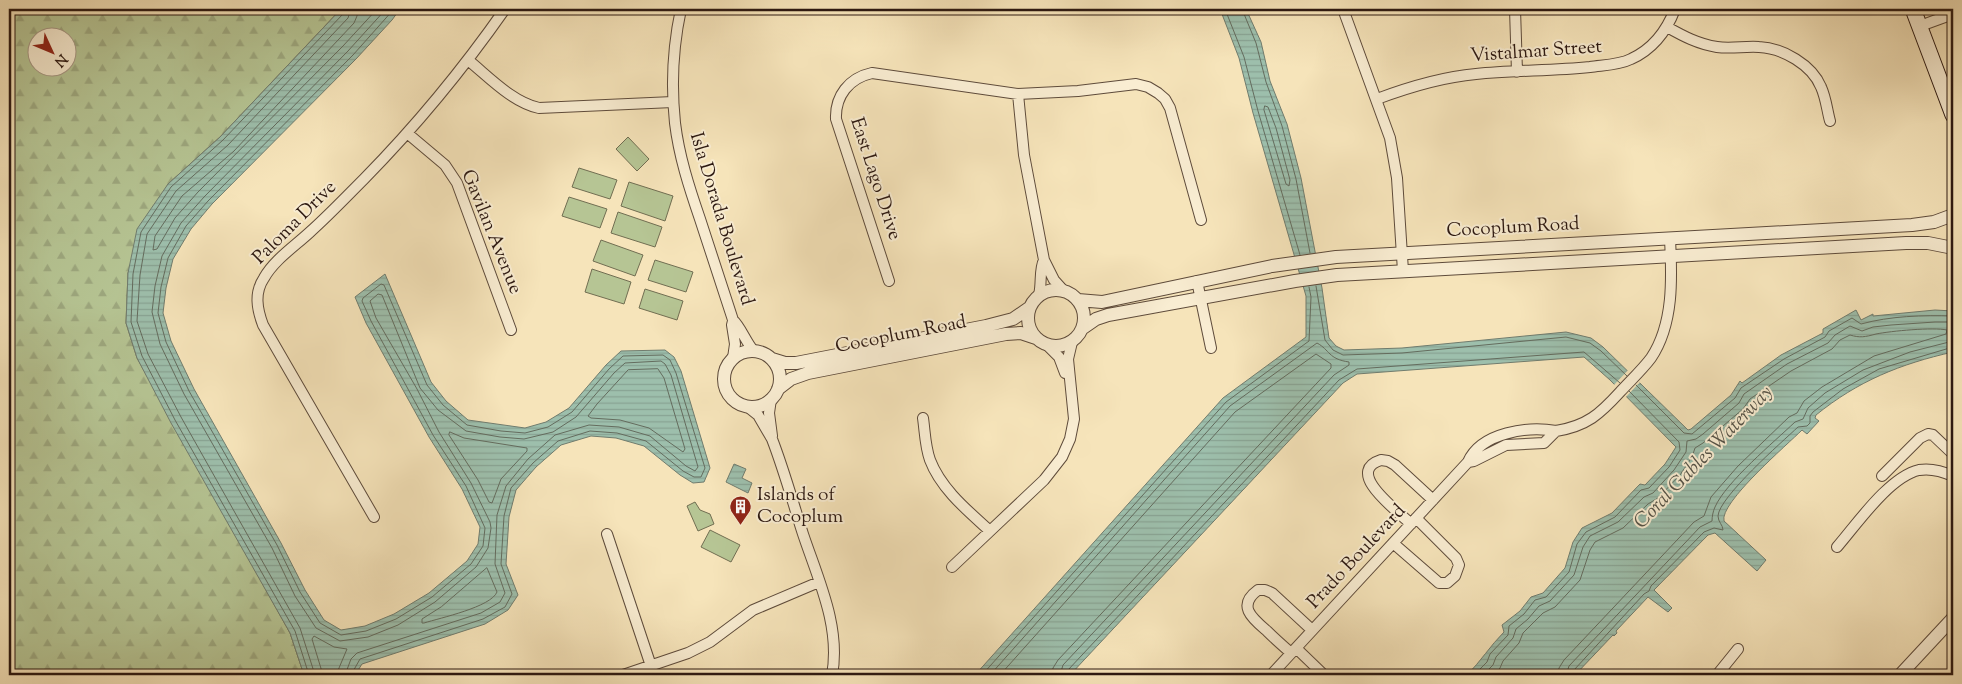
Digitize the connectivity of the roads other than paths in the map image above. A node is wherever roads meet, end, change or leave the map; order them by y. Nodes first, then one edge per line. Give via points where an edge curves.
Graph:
1 (506, 9) edge
2 (681, 9) edge
3 (1343, 9) edge
4 (1515, 9) edge
5 (1675, 9) edge
6 (1914, 9) edge
7 (1953, 14) edge
8 (1920, 26) junction
9 (1667, 27) junction
10 (468, 60) junction
11 (1517, 72) junction
12 (1018, 94) junction
13 (1377, 99) junction
14 (673, 102) junction
15 (1953, 115) edge
16 (1830, 121) dead end
17 (407, 133) junction
18 (1953, 215) edge
19 (1201, 220) dead end
20 (1670, 238) junction
21 (1953, 248) edge
22 (1402, 252) junction
23 (1671, 256) junction
24 (1044, 260) junction
25 (1403, 271) junction
26 (889, 281) dead end
27 (1198, 281) junction
28 (1063, 290) junction
29 (1038, 295) junction
30 (1201, 299) junction
31 (1078, 300) junction
32 (1029, 308) junction
33 (733, 320) junction
34 (1083, 328) junction
35 (511, 330) dead end
36 (1036, 338) junction
37 (1072, 342) junction
38 (1047, 345) junction
39 (1211, 348) dead end
40 (754, 350) junction
41 (733, 358) junction
42 (772, 359) junction
43 (1068, 378) junction
44 (774, 394) junction
45 (748, 406) junction
46 (923, 418) dead end
47 (1556, 430) junction
48 (772, 440) junction
49 (1953, 454) edge
50 (1468, 462) junction
51 (1882, 476) dead end
52 (1953, 476) edge
53 (1433, 500) junction
54 (374, 517) dead end
55 (1413, 521) junction
56 (990, 531) junction
57 (607, 534) dead end
58 (1393, 543) junction
59 (1837, 547) dead end
60 (952, 567) dead end
61 (819, 582) junction
62 (1953, 618) edge
63 (1312, 630) junction
64 (1738, 649) dead end
65 (1293, 651) junction
66 (652, 671) edge
67 (1274, 674) edge
68 (623, 675) edge
69 (832, 675) edge
70 (1324, 675) edge
71 (1717, 675) edge
72 (1900, 675) edge

1 - 10 street, Paloma Drive
2 - 14 street, Isla Dorada Boulevard via 675,47
3 - 13 street
4 - 11 street
5 - 9 street, Vistalmar Street
6 - 8 main road
7 - 8 street
8 - 15 main road
9 - 11 street, Vistalmar Street via 1646,50 1629,60 1581,68
9 - 16 street via 1708,45 1769,48 1794,58 1819,83
10 - 14 street via 508,92 539,108
10 - 17 street, Paloma Drive
11 - 13 street, Vistalmar Street via 1449,78
12 - 19 street, East Lago Drive via 1131,84 1148,87 1158,93 1170,108
12 - 24 street via 1022,142
12 - 26 street, East Lago Drive via 878,73 866,74 842,92 836,111 838,127
13 - 22 street via 1395,166
14 - 33 street, Isla Dorada Boulevard via 685,171
17 - 35 street, Gavilan Avenue via 444,165 457,183
17 - 54 street, Paloma Drive via 346,197 272,266 257,294 263,325
18 - 20 street, Cocoplum Road via 1912,225
20 - 22 street, Cocoplum Road
20 - 23 street, Prado Boulevard
21 - 23 street, Cocoplum Road via 1906,243
22 - 25 street
22 - 27 street, Cocoplum Road via 1294,262
23 - 25 street, Cocoplum Road
23 - 47 street, Prado Boulevard via 1664,328 1655,351 1598,414 1580,425
24 - 28 street
24 - 29 street
25 - 30 street, Cocoplum Road via 1295,281
27 - 30 street
27 - 31 street, Cocoplum Road via 1102,302
28 - 29 street
28 - 31 street, Cocoplum Road
29 - 32 street, Cocoplum Road
30 - 34 street, Cocoplum Road via 1108,315
30 - 39 street
31 - 34 street via 1084,313
32 - 36 street via 1028,324
32 - 42 street, Cocoplum Road via 1013,319 967,330 796,363
33 - 40 street, Isla Dorada Boulevard
33 - 41 street, Isla Dorada Boulevard
34 - 37 street, Cocoplum Road
36 - 38 street, Cocoplum Road
36 - 44 street, Cocoplum Road via 1021,333 1006,334 808,373 791,379
37 - 38 street via 1064,346
37 - 43 street via 1068,354
38 - 43 street via 1059,357
40 - 41 street via 739,353
40 - 42 street
41 - 45 street via 727,365 724,383 732,399
42 - 44 street via 780,373
43 - 56 street via 1074,419 1065,452 1050,473
44 - 45 street via 764,404
44 - 48 street via 769,413
45 - 48 street via 758,415
46 - 56 street via 928,452 938,476
47 - 50 street, Prado Boulevard via 1544,444 1506,446
47 - 50 street, Prado Boulevard via 1539,428 1498,436 1477,450
48 - 61 street
49 - 51 street via 1928,434
50 - 53 street, Prado Boulevard
52 - 59 street via 1930,469 1907,475 1888,490
53 - 55 street, Prado Boulevard
53 - 55 street via 1391,462 1381,460 1371,467 1368,474 1370,485
55 - 58 street, Prado Boulevard
55 - 58 street via 1456,558 1459,565 1455,576 1447,583 1439,583
56 - 60 street
57 - 66 street
58 - 63 street, Prado Boulevard
61 - 66 street via 753,610 710,642
61 - 69 street via 832,626
62 - 72 street
63 - 65 street, Prado Boulevard
63 - 65 street via 1269,591 1258,590 1251,596 1247,604 1250,614
64 - 71 street
65 - 67 street, Prado Boulevard
65 - 70 street
66 - 68 street

